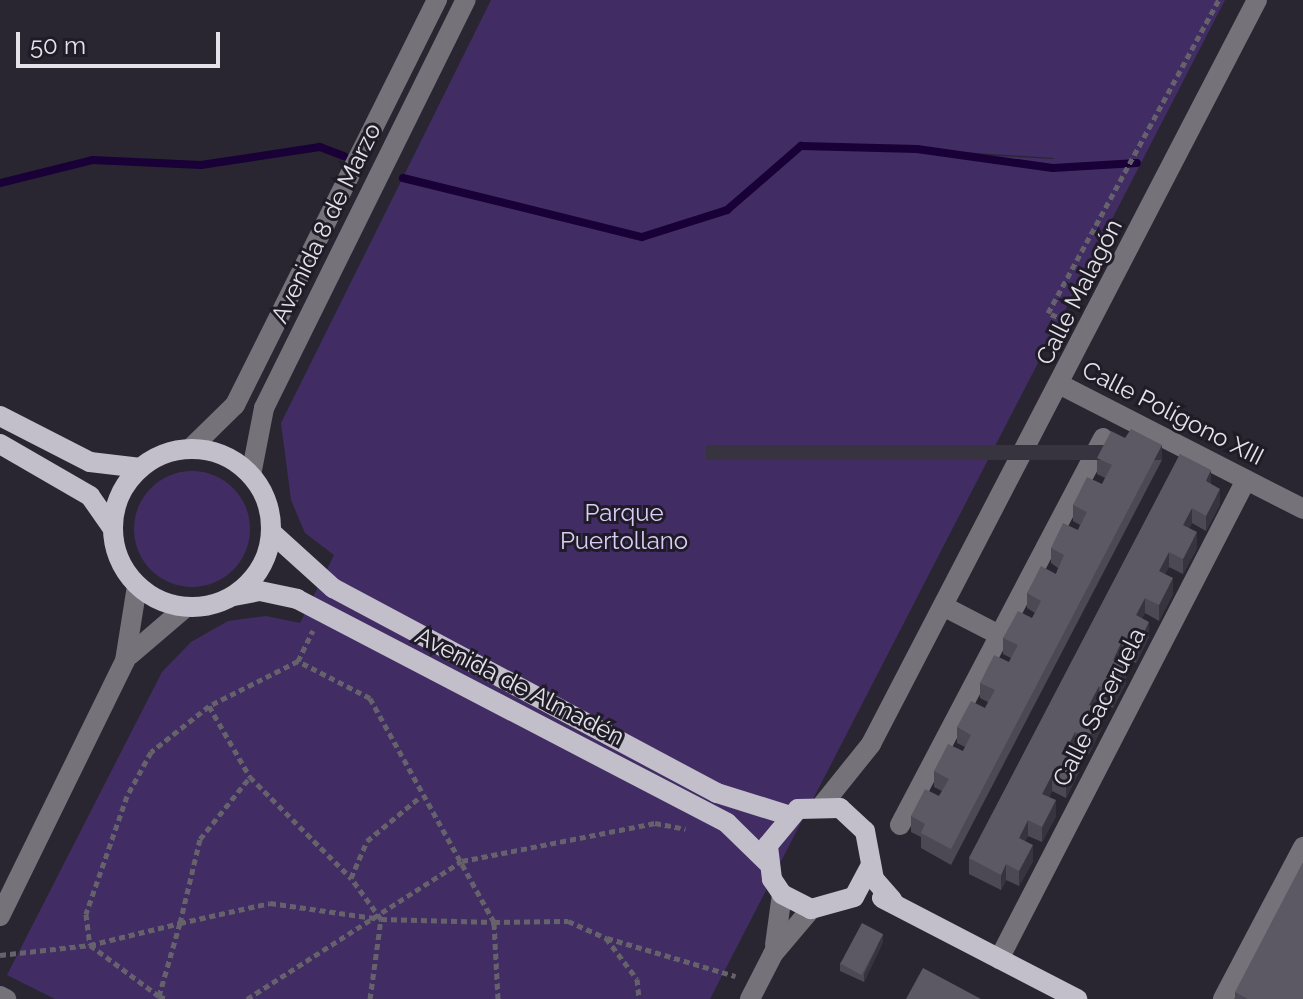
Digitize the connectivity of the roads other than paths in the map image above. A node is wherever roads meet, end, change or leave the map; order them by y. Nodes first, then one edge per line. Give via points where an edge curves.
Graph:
1 (437, 0) edge
2 (466, 0) edge
3 (1257, 0) edge
4 (1061, 385) junction
5 (0, 416) edge
6 (1103, 438) edge
7 (0, 444) edge
8 (190, 449) junction
9 (141, 468) junction
10 (251, 475) junction
11 (1246, 480) junction
12 (1303, 509) edge
13 (113, 529) junction
14 (271, 532) junction
15 (137, 586) junction
16 (234, 596) junction
17 (943, 606) junction
18 (186, 607) junction
19 (999, 635) junction
20 (125, 661) junction
21 (860, 765) junction
22 (823, 804) junction
23 (787, 815) junction
24 (854, 818) junction
25 (900, 825) dead end
26 (1303, 847) edge
27 (767, 862) junction
28 (871, 865) junction
29 (782, 894) junction
30 (854, 897) junction
31 (892, 900) junction
32 (811, 909) junction
33 (0, 916) edge
34 (773, 954) junction
35 (999, 959) junction
36 (754, 991) edge
37 (0, 996) edge
38 (6, 999) edge
39 (1077, 999) edge
40 (1223, 999) edge

1 - 8 street, Avenida 8 de Marzo via 235,405
2 - 10 street, Avenida 8 de Marzo via 264,408
3 - 4 street, Calle Malagón
4 - 11 street, Calle Polígono XIII
4 - 17 street, Calle Malagón
5 - 9 main road via 90,462
6 - 19 street
7 - 13 main road via 90,496
8 - 9 main road
8 - 10 main road via 233,460
9 - 13 main road via 126,485
10 - 14 main road via 266,502
11 - 12 street, Calle Polígono XIII
11 - 35 street, Calle Saceruela
13 - 15 main road via 120,560
14 - 16 main road via 266,557
14 - 23 main road, Avenida de Almadén via 333,588 717,793
15 - 18 main road
15 - 20 street
16 - 18 main road
16 - 27 main road, Avenida de Almadén via 279,593 322,612 727,823
17 - 19 street
17 - 21 street, Calle Malagón
18 - 20 street
19 - 25 street
20 - 33 street
21 - 22 street, Calle Malagón
21 - 24 street, Calle Malagón
22 - 23 main road
22 - 24 main road
23 - 27 main road via 775,828
24 - 28 main road via 868,839
26 - 40 street
27 - 29 main road, Avenida de Almadén
28 - 30 main road
28 - 31 main road
29 - 32 main road
29 - 34 street
30 - 31 main road
30 - 32 main road
31 - 35 main road
32 - 34 street
34 - 36 street
35 - 39 main road
37 - 38 street

